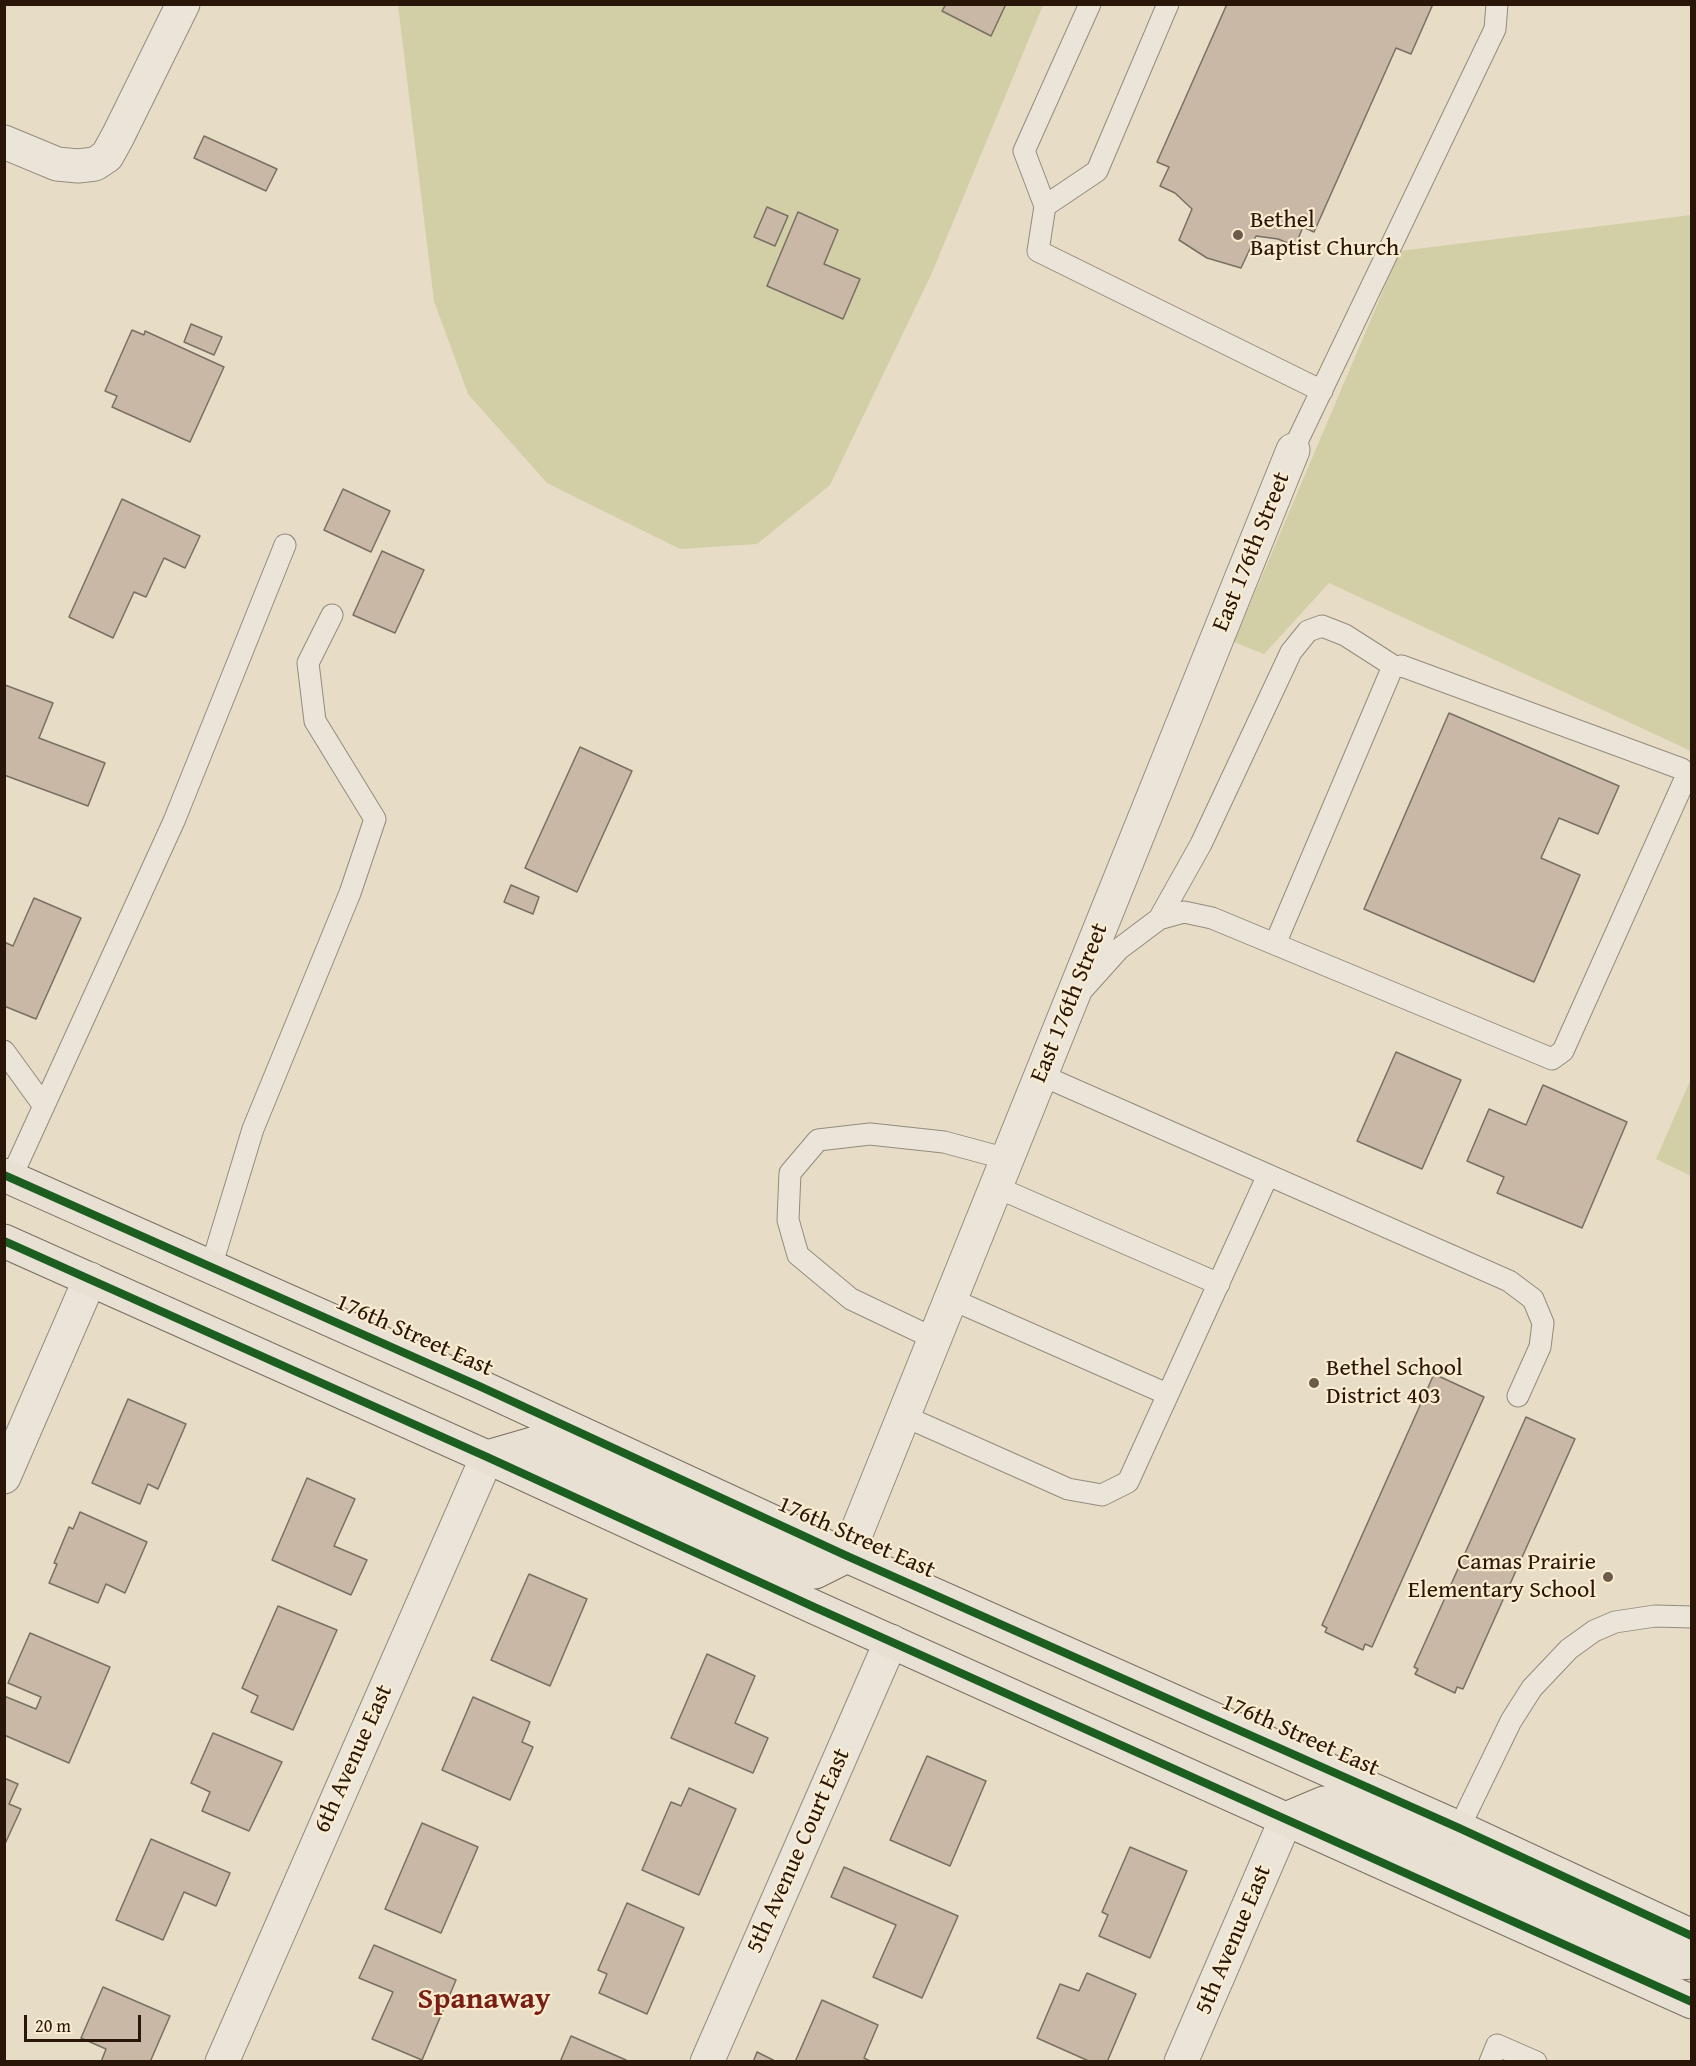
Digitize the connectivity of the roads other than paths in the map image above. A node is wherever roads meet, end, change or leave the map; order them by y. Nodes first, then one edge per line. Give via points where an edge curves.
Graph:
1 (183, 4) edge
2 (1090, 4) edge
3 (1167, 4) edge
4 (1497, 4) edge
5 (4, 142) edge
6 (1045, 206) junction
7 (1322, 391) junction
8 (1293, 450) joint
9 (285, 545) dead end
10 (332, 615) dead end
11 (1395, 667) junction
12 (1159, 919) junction
13 (1275, 944) junction
14 (1065, 1016) junction
15 (4, 1051) edge
16 (1041, 1076) junction
17 (44, 1106) junction
18 (1002, 1173) junction
19 (1268, 1175) junction
20 (8, 1177) edge
21 (4, 1241) edge
22 (211, 1267) junction
23 (90, 1279) junction
24 (1219, 1284) junction
25 (951, 1299) junction
26 (934, 1339) junction
27 (1167, 1394) junction
28 (1518, 1395) dead end
29 (904, 1416) junction
30 (487, 1457) junction
31 (4, 1477) edge
32 (847, 1556) junction
33 (1692, 1617) edge
34 (891, 1641) junction
35 (1286, 1819) junction
36 (1459, 1828) junction
37 (1692, 1936) edge
38 (1692, 1962) edge
39 (1692, 2002) edge
40 (222, 2061) edge
41 (707, 2061) edge
42 (1181, 2061) edge
43 (1490, 2061) edge
44 (1536, 2061) edge

1 - 5 street via 106,156 95,164 57,164
2 - 6 lane via 1024,151
3 - 6 lane via 1097,171
4 - 7 lane via 1495,29
6 - 7 lane via 1038,251
7 - 8 lane
8 - 14 street, East 176th Street
9 - 17 lane via 174,821
10 - 22 lane via 308,663 315,720 375,819 350,893 253,1129
11 - 12 lane via 1345,635 1322,626 1308,631 1291,652 1201,844
11 - 13 lane
11 - 13 lane via 1402,666 1682,769 1686,777 1563,1051 1552,1059
12 - 13 lane via 1184,912 1212,918
12 - 14 lane via 1089,980
14 - 16 street, East 176th Street
15 - 17 lane
16 - 18 street, East 176th Street
16 - 19 lane
17 - 20 lane
18 - 24 lane
18 - 25 street, East 176th Street
18 - 26 lane via 944,1142 870,1134 818,1140 790,1173 788,1220 798,1255 851,1299
19 - 24 lane
19 - 28 lane via 1509,1281 1533,1299 1543,1323 1540,1347
20 - 22 main road, 176th Street East
21 - 23 main road
22 - 32 main road, 176th Street East
23 - 30 main road
23 - 31 street
24 - 27 lane
25 - 26 street, East 176th Street
25 - 27 lane
26 - 29 street, East 176th Street
27 - 29 lane via 1128,1482 1102,1496 1068,1490
29 - 32 street, East 176th Street
30 - 32 main road via 532,1444 815,1572
30 - 34 main road
30 - 40 street, 6th Avenue East
32 - 36 main road, 176th Street East
33 - 36 lane via 1655,1616 1615,1622 1569,1649 1532,1688 1511,1721
34 - 35 main road
34 - 41 street, 5th Avenue Court East
35 - 38 main road via 1324,1803 1677,1963
35 - 39 main road
35 - 42 street, 5th Avenue East
36 - 37 main road, 176th Street East
43 - 44 lane via 1497,2045

